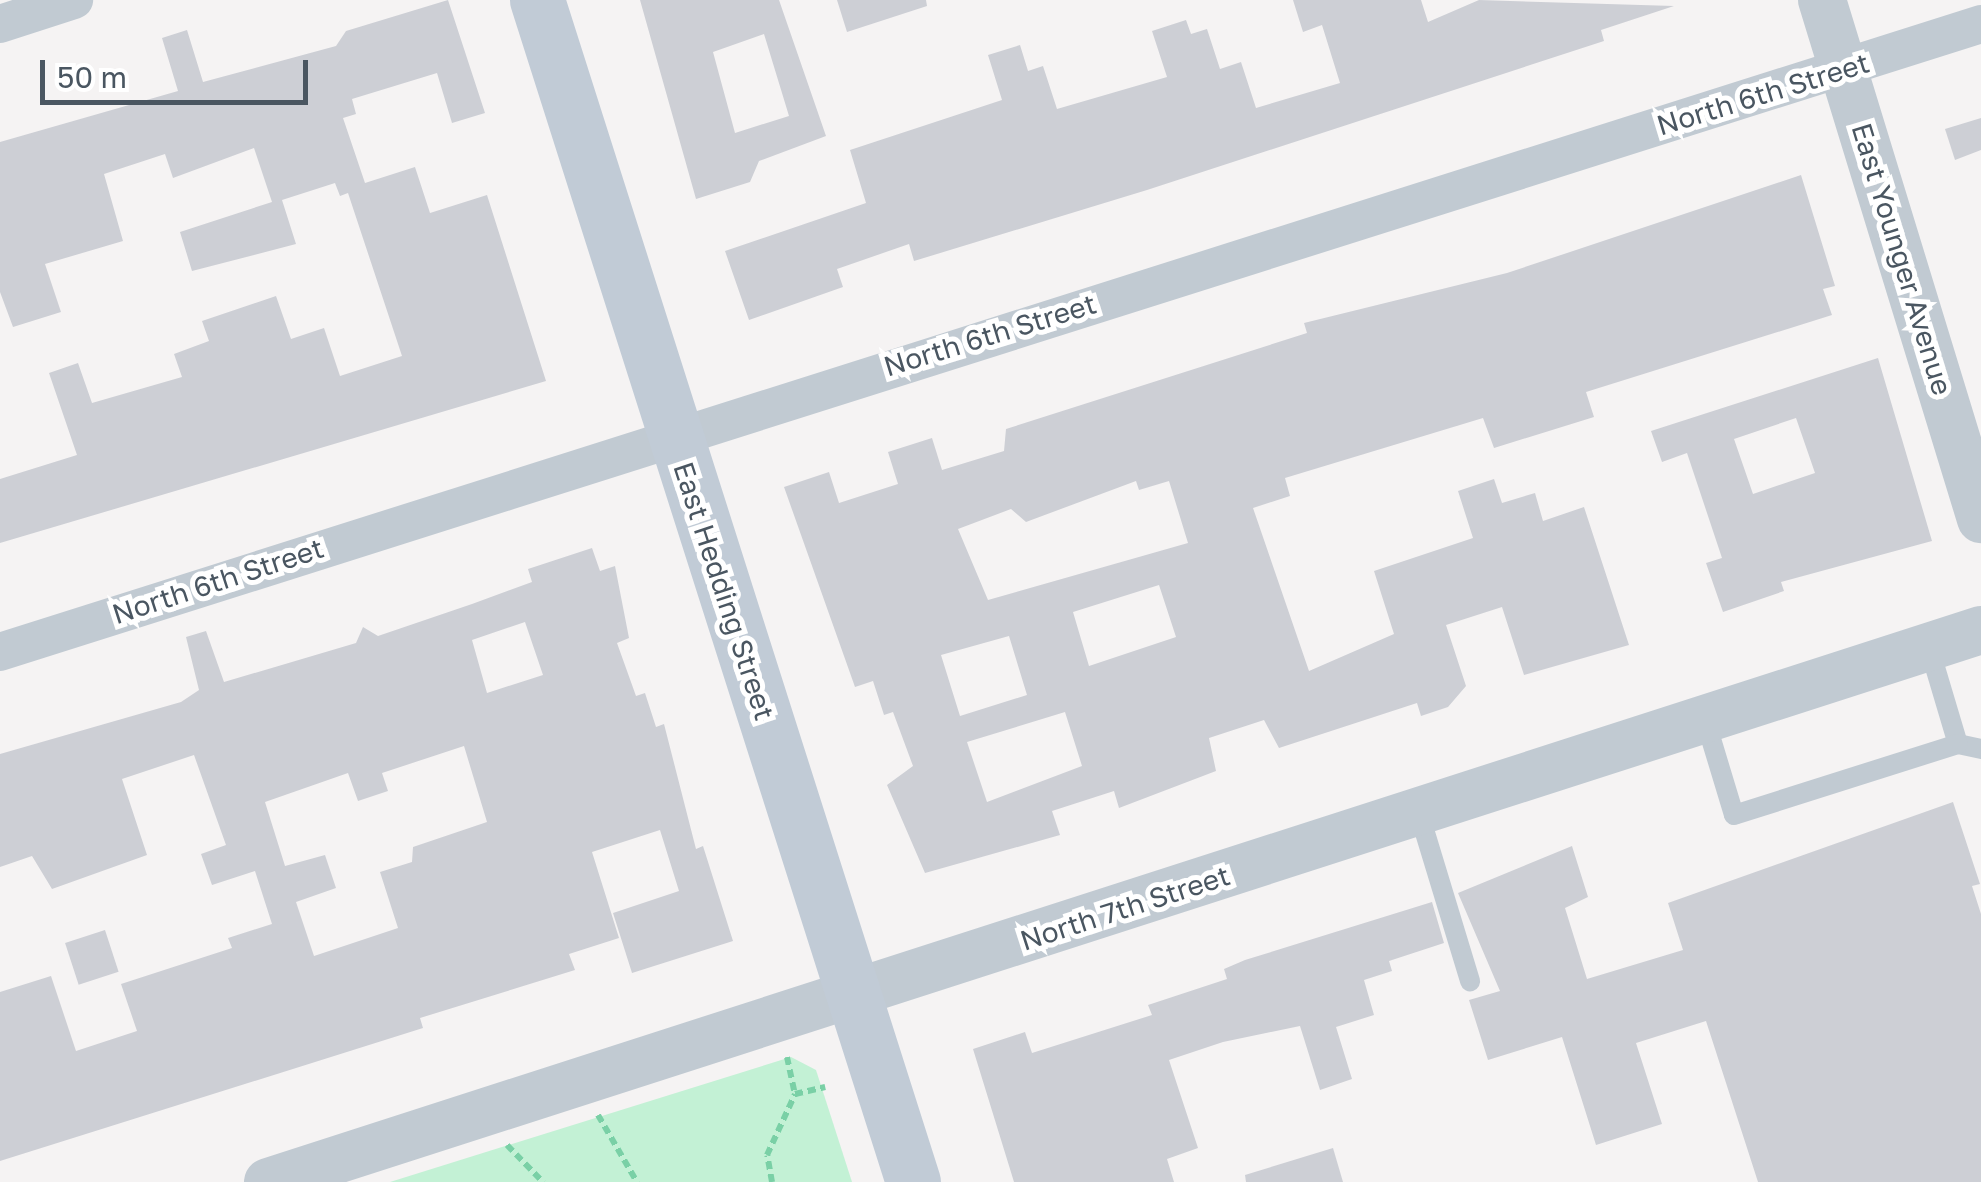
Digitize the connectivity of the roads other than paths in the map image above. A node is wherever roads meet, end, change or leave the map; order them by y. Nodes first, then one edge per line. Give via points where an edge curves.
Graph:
1 (74, 0) edge
2 (537, 0) edge
3 (1822, 0) edge
4 (0, 24) edge
5 (1981, 24) edge
6 (1844, 69) junction
7 (674, 434) junction
8 (1981, 518) edge
9 (1981, 630) edge
10 (1929, 646) junction
11 (0, 652) edge
12 (1705, 719) junction
13 (1958, 744) junction
14 (1981, 749) edge
15 (1418, 813) junction
16 (1470, 982) dead end
17 (852, 994) junction
18 (268, 1182) edge
19 (913, 1182) edge

1 - 4 street
2 - 7 main road, East Hedding Street
3 - 6 street, East Younger Avenue
5 - 6 street, North 6th Street
6 - 7 street, North 6th Street
6 - 8 street, East Younger Avenue
7 - 11 street, North 6th Street
7 - 17 main road, East Hedding Street
9 - 10 street, North 7th Street
10 - 12 street, North 7th Street
10 - 13 lane
12 - 13 lane via 1734,815
12 - 15 street, North 7th Street
13 - 14 lane
15 - 16 lane
15 - 17 street, North 7th Street
17 - 18 street, North 7th Street
17 - 19 main road, East Hedding Street

